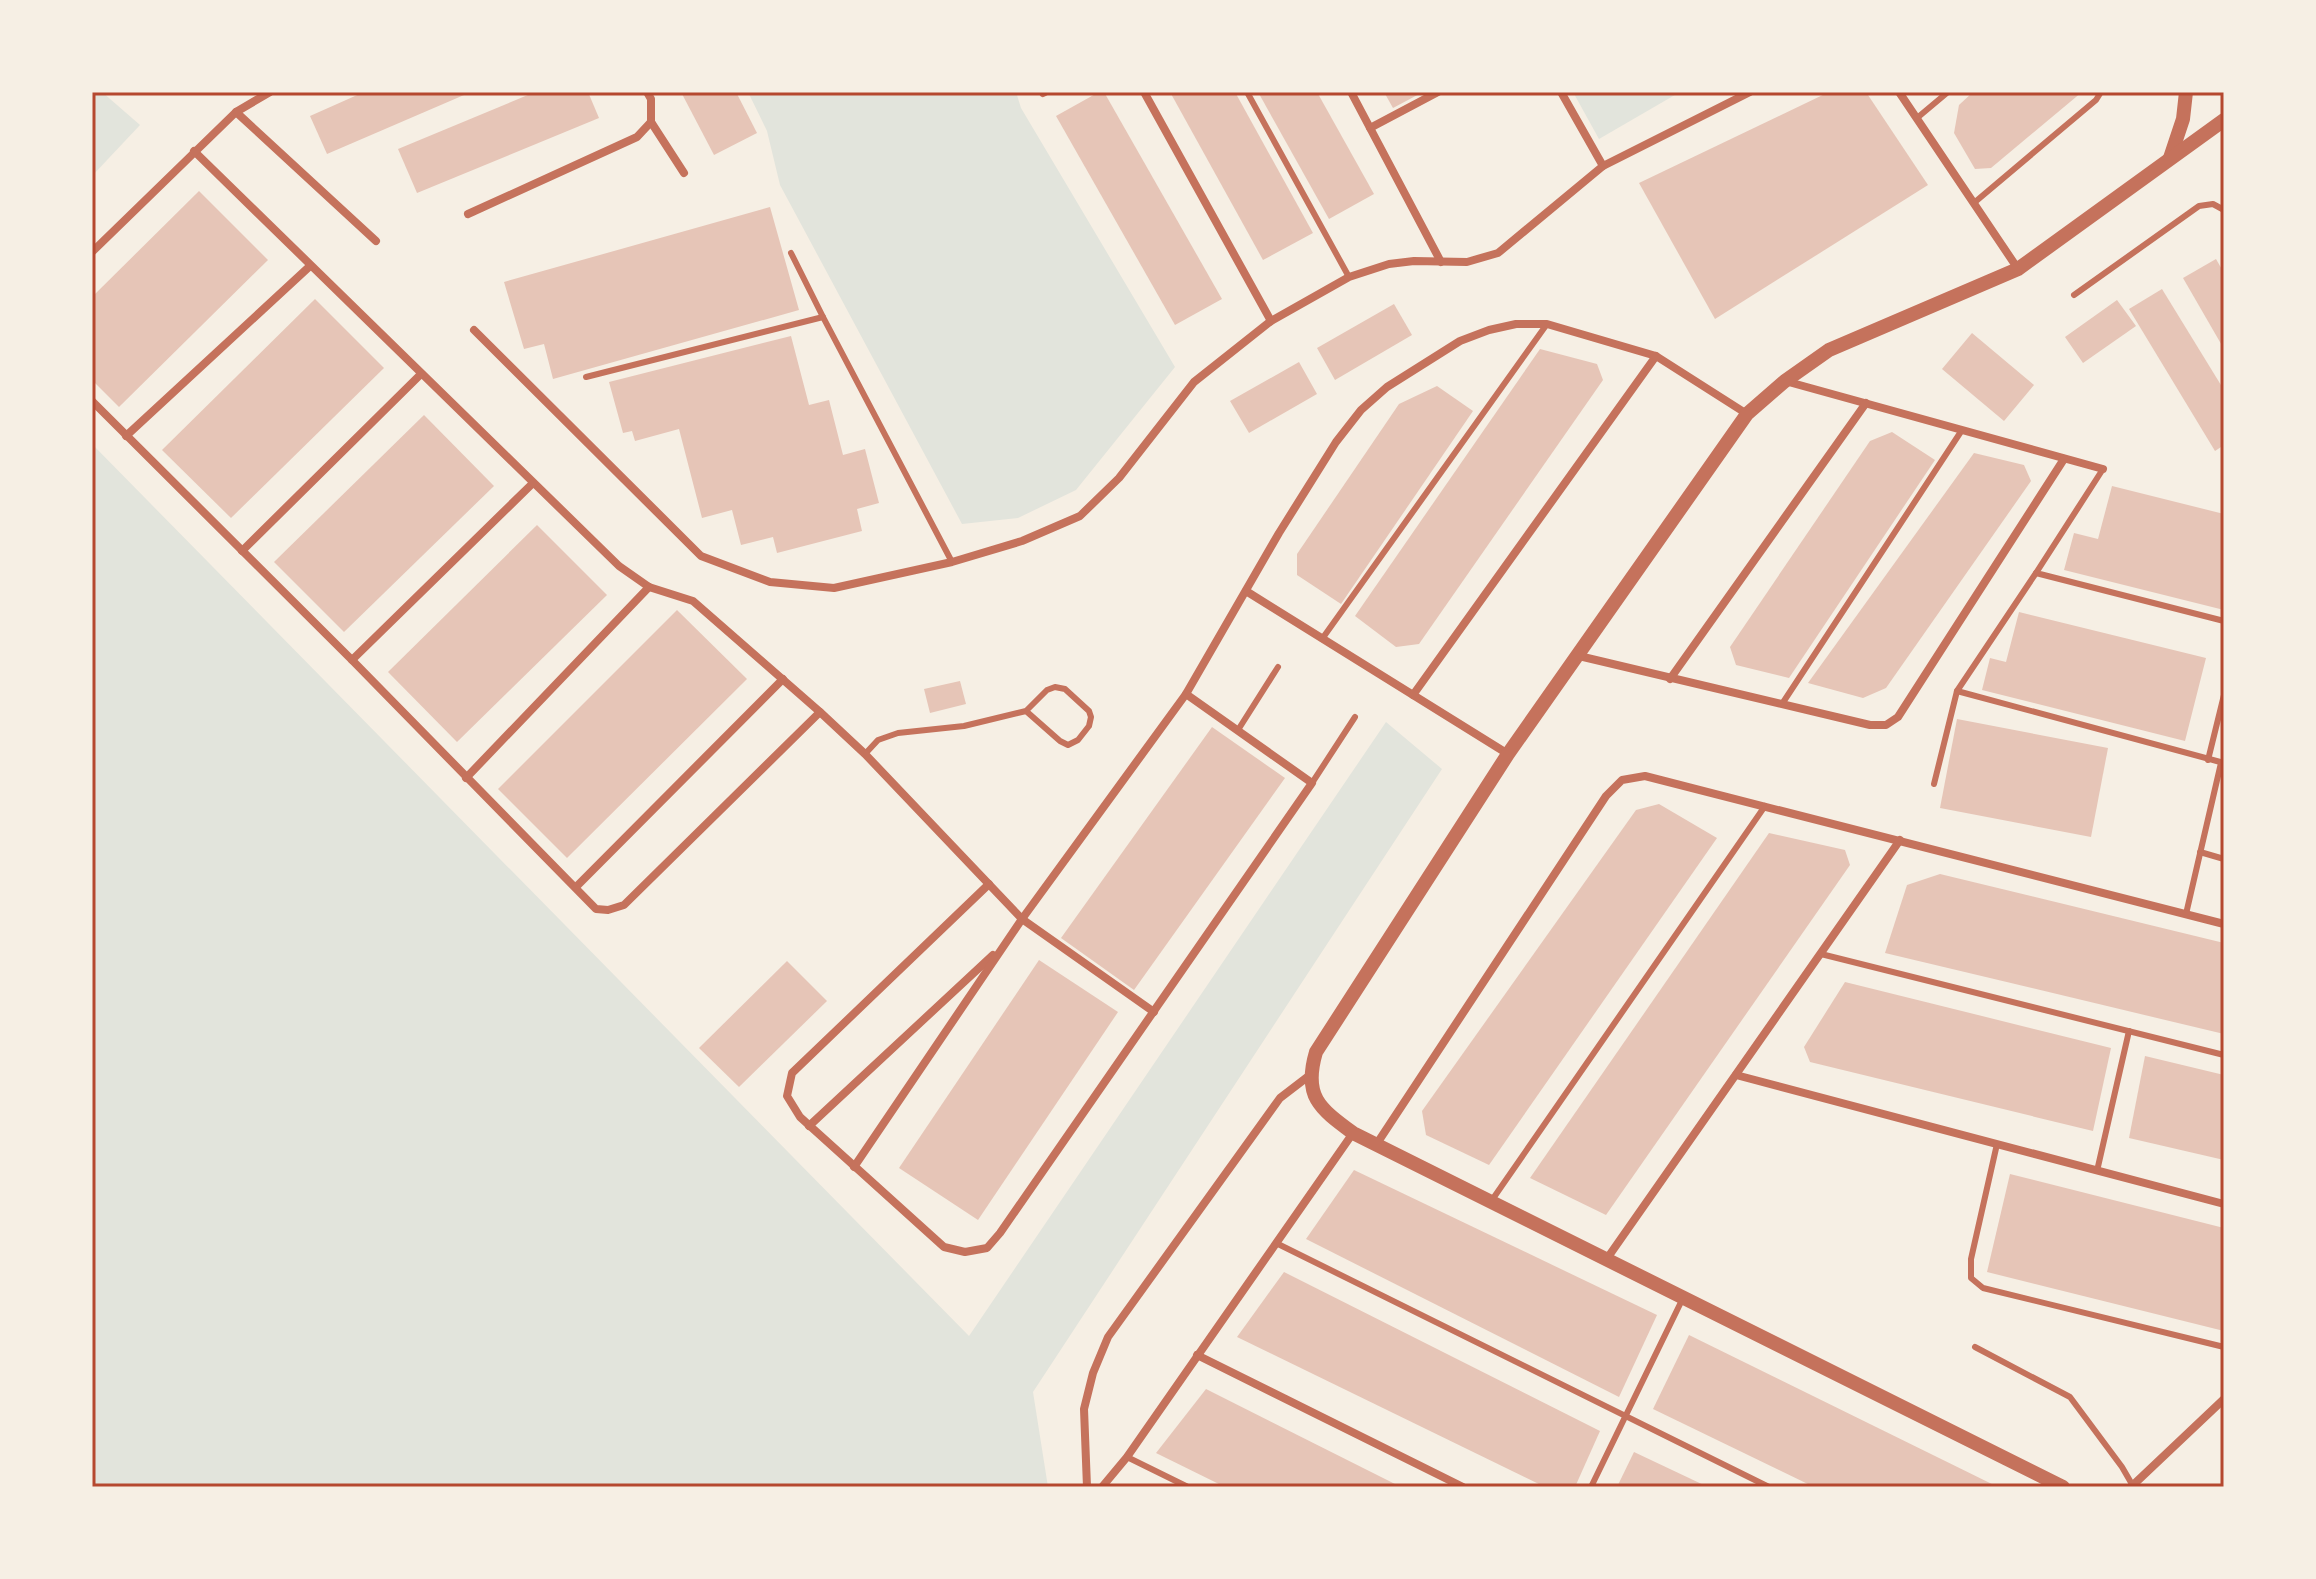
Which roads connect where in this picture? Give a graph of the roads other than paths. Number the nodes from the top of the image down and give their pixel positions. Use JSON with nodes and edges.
{"nodes":[{"id":1,"x":270,"y":92,"type":"edge"},
{"id":2,"x":647,"y":92,"type":"edge"},
{"id":3,"x":1144,"y":92,"type":"edge"},
{"id":4,"x":1247,"y":92,"type":"edge"},
{"id":5,"x":1351,"y":92,"type":"edge"},
{"id":6,"x":1438,"y":92,"type":"edge"},
{"id":7,"x":1561,"y":92,"type":"edge"},
{"id":8,"x":1750,"y":92,"type":"edge"},
{"id":9,"x":1899,"y":92,"type":"edge"},
{"id":10,"x":1948,"y":92,"type":"edge"},
{"id":11,"x":2101,"y":92,"type":"edge"},
{"id":12,"x":2186,"y":92,"type":"edge"},
{"id":13,"x":236,"y":112,"type":"junction"},
{"id":14,"x":1917,"y":118,"type":"junction"},
{"id":15,"x":2224,"y":120,"type":"edge"},
{"id":16,"x":651,"y":122,"type":"junction"},
{"id":17,"x":1370,"y":128,"type":"junction"},
{"id":18,"x":194,"y":151,"type":"junction"},
{"id":19,"x":2170,"y":159,"type":"junction"},
{"id":20,"x":1603,"y":166,"type":"junction"},
{"id":21,"x":684,"y":173,"type":"dead end"},
{"id":22,"x":1975,"y":202,"type":"junction"},
{"id":23,"x":2224,"y":210,"type":"edge"},
{"id":24,"x":468,"y":214,"type":"dead end"},
{"id":25,"x":376,"y":241,"type":"dead end"},
{"id":26,"x":92,"y":252,"type":"edge"},
{"id":27,"x":791,"y":253,"type":"dead end"},
{"id":28,"x":1441,"y":262,"type":"junction"},
{"id":29,"x":310,"y":266,"type":"junction"},
{"id":30,"x":2018,"y":269,"type":"junction"},
{"id":31,"x":1349,"y":277,"type":"junction"},
{"id":32,"x":2074,"y":295,"type":"dead end"},
{"id":33,"x":823,"y":317,"type":"junction"},
{"id":34,"x":1271,"y":321,"type":"junction"},
{"id":35,"x":1547,"y":324,"type":"junction"},
{"id":36,"x":474,"y":330,"type":"dead end"},
{"id":37,"x":1656,"y":356,"type":"junction"},
{"id":38,"x":421,"y":374,"type":"junction"},
{"id":39,"x":586,"y":377,"type":"dead end"},
{"id":40,"x":1785,"y":381,"type":"junction"},
{"id":41,"x":92,"y":401,"type":"edge"},
{"id":42,"x":1866,"y":403,"type":"junction"},
{"id":43,"x":1747,"y":414,"type":"junction"},
{"id":44,"x":1962,"y":430,"type":"junction"},
{"id":45,"x":126,"y":436,"type":"junction"},
{"id":46,"x":2064,"y":459,"type":"junction"},
{"id":47,"x":2103,"y":469,"type":"joint"},
{"id":48,"x":532,"y":484,"type":"junction"},
{"id":49,"x":242,"y":551,"type":"junction"},
{"id":50,"x":952,"y":562,"type":"junction"},
{"id":51,"x":2036,"y":573,"type":"junction"},
{"id":52,"x":649,"y":587,"type":"junction"},
{"id":53,"x":1246,"y":591,"type":"junction"},
{"id":54,"x":2224,"y":621,"type":"edge"},
{"id":55,"x":1322,"y":639,"type":"junction"},
{"id":56,"x":1579,"y":656,"type":"junction"},
{"id":57,"x":352,"y":660,"type":"junction"},
{"id":58,"x":1278,"y":667,"type":"dead end"},
{"id":59,"x":783,"y":679,"type":"junction"},
{"id":60,"x":1670,"y":679,"type":"junction"},
{"id":61,"x":1957,"y":691,"type":"junction"},
{"id":62,"x":1186,"y":694,"type":"junction"},
{"id":63,"x":1413,"y":695,"type":"junction"},
{"id":64,"x":2224,"y":695,"type":"edge"},
{"id":65,"x":1782,"y":704,"type":"junction"},
{"id":66,"x":1026,"y":711,"type":"junction"},
{"id":67,"x":820,"y":712,"type":"junction"},
{"id":68,"x":1355,"y":717,"type":"dead end"},
{"id":69,"x":1238,"y":730,"type":"junction"},
{"id":70,"x":865,"y":754,"type":"junction"},
{"id":71,"x":1508,"y":754,"type":"junction"},
{"id":72,"x":2208,"y":760,"type":"junction"},
{"id":73,"x":2223,"y":763,"type":"edge"},
{"id":74,"x":466,"y":778,"type":"junction"},
{"id":75,"x":1312,"y":783,"type":"junction"},
{"id":76,"x":1934,"y":784,"type":"dead end"},
{"id":77,"x":1765,"y":806,"type":"junction"},
{"id":78,"x":1900,"y":840,"type":"junction"},
{"id":79,"x":2200,"y":852,"type":"junction"},
{"id":80,"x":2224,"y":859,"type":"edge"},
{"id":81,"x":989,"y":884,"type":"junction"},
{"id":82,"x":576,"y":887,"type":"junction"},
{"id":83,"x":2186,"y":914,"type":"junction"},
{"id":84,"x":1022,"y":919,"type":"junction"},
{"id":85,"x":2224,"y":924,"type":"edge"},
{"id":86,"x":1006,"y":944,"type":"junction"},
{"id":87,"x":1821,"y":954,"type":"junction"},
{"id":88,"x":1154,"y":1012,"type":"junction"},
{"id":89,"x":2129,"y":1031,"type":"junction"},
{"id":90,"x":2224,"y":1055,"type":"edge"},
{"id":91,"x":1310,"y":1075,"type":"junction"},
{"id":92,"x":1736,"y":1075,"type":"junction"},
{"id":93,"x":809,"y":1126,"type":"junction"},
{"id":94,"x":1353,"y":1133,"type":"junction"},
{"id":95,"x":1997,"y":1144,"type":"junction"},
{"id":96,"x":1376,"y":1145,"type":"junction"},
{"id":97,"x":854,"y":1167,"type":"junction"},
{"id":98,"x":2097,"y":1171,"type":"junction"},
{"id":99,"x":1490,"y":1203,"type":"junction"},
{"id":100,"x":2224,"y":1204,"type":"edge"},
{"id":101,"x":1276,"y":1243,"type":"junction"},
{"id":102,"x":1606,"y":1260,"type":"junction"},
{"id":103,"x":1683,"y":1298,"type":"junction"},
{"id":104,"x":1975,"y":1347,"type":"dead end"},
{"id":105,"x":2224,"y":1347,"type":"edge"},
{"id":106,"x":1197,"y":1355,"type":"junction"},
{"id":107,"x":2224,"y":1399,"type":"edge"},
{"id":108,"x":1626,"y":1416,"type":"junction"},
{"id":109,"x":1127,"y":1457,"type":"junction"},
{"id":110,"x":2132,"y":1486,"type":"edge"},
{"id":111,"x":1087,"y":1487,"type":"edge"},
{"id":112,"x":1102,"y":1487,"type":"edge"},
{"id":113,"x":1188,"y":1487,"type":"edge"},
{"id":114,"x":1463,"y":1487,"type":"edge"},
{"id":115,"x":1591,"y":1487,"type":"edge"},
{"id":116,"x":1769,"y":1487,"type":"edge"},
{"id":117,"x":2063,"y":1487,"type":"edge"}],
"edges":[{"from":1,"to":13,"type":"street"},
{"from":2,"to":16,"type":"street"},
{"from":3,"to":34,"type":"street"},
{"from":4,"to":31,"type":"lane"},
{"from":5,"to":17,"type":"street"},
{"from":6,"to":17,"type":"street"},
{"from":7,"to":20,"type":"street"},
{"from":8,"to":20,"type":"street"},
{"from":9,"to":14,"type":"street"},
{"from":10,"to":14,"type":"lane"},
{"from":11,"to":22,"type":"lane"},
{"from":12,"to":19,"type":"street"},
{"from":13,"to":18,"type":"street"},
{"from":13,"to":25,"type":"street"},
{"from":14,"to":22,"type":"street"},
{"from":15,"to":19,"type":"street"},
{"from":16,"to":21,"type":"street"},
{"from":16,"to":24,"type":"street"},
{"from":17,"to":28,"type":"street"},
{"from":18,"to":26,"type":"street"},
{"from":18,"to":29,"type":"street"},
{"from":19,"to":30,"type":"street"},
{"from":20,"to":28,"type":"street"},
{"from":22,"to":30,"type":"street"},
{"from":23,"to":32,"type":"lane"},
{"from":27,"to":33,"type":"lane"},
{"from":28,"to":31,"type":"street"},
{"from":29,"to":38,"type":"street"},
{"from":29,"to":45,"type":"street"},
{"from":30,"to":40,"type":"street"},
{"from":31,"to":34,"type":"street"},
{"from":33,"to":39,"type":"lane"},
{"from":33,"to":50,"type":"lane"},
{"from":34,"to":50,"type":"street"},
{"from":35,"to":37,"type":"street"},
{"from":35,"to":53,"type":"street"},
{"from":35,"to":55,"type":"lane"},
{"from":36,"to":50,"type":"street"},
{"from":37,"to":43,"type":"street"},
{"from":37,"to":63,"type":"street"},
{"from":38,"to":48,"type":"street"},
{"from":38,"to":49,"type":"street"},
{"from":40,"to":42,"type":"street"},
{"from":40,"to":43,"type":"street"},
{"from":41,"to":45,"type":"street"},
{"from":42,"to":44,"type":"street"},
{"from":42,"to":60,"type":"street"},
{"from":43,"to":56,"type":"street"},
{"from":44,"to":46,"type":"street"},
{"from":44,"to":65,"type":"lane"},
{"from":45,"to":49,"type":"street"},
{"from":46,"to":47,"type":"street"},
{"from":46,"to":65,"type":"street"},
{"from":47,"to":51,"type":"lane"},
{"from":48,"to":52,"type":"street"},
{"from":48,"to":57,"type":"street"},
{"from":49,"to":57,"type":"street"},
{"from":51,"to":54,"type":"lane"},
{"from":51,"to":61,"type":"lane"},
{"from":52,"to":59,"type":"street"},
{"from":52,"to":74,"type":"street"},
{"from":53,"to":55,"type":"street"},
{"from":53,"to":62,"type":"street"},
{"from":55,"to":63,"type":"street"},
{"from":56,"to":60,"type":"street"},
{"from":56,"to":71,"type":"street"},
{"from":57,"to":74,"type":"street"},
{"from":58,"to":69,"type":"lane"},
{"from":59,"to":67,"type":"street"},
{"from":59,"to":82,"type":"street"},
{"from":60,"to":65,"type":"street"},
{"from":61,"to":72,"type":"lane"},
{"from":61,"to":76,"type":"lane"},
{"from":62,"to":69,"type":"street"},
{"from":62,"to":84,"type":"street"},
{"from":63,"to":71,"type":"street"},
{"from":64,"to":72,"type":"lane"},
{"from":66,"to":66,"type":"lane"},
{"from":66,"to":70,"type":"lane"},
{"from":67,"to":70,"type":"street"},
{"from":67,"to":82,"type":"street"},
{"from":68,"to":75,"type":"lane"},
{"from":69,"to":75,"type":"street"},
{"from":70,"to":81,"type":"street"},
{"from":71,"to":91,"type":"street"},
{"from":72,"to":73,"type":"lane"},
{"from":73,"to":79,"type":"lane"},
{"from":74,"to":82,"type":"street"},
{"from":75,"to":88,"type":"street"},
{"from":77,"to":78,"type":"street"},
{"from":77,"to":96,"type":"street"},
{"from":77,"to":99,"type":"lane"},
{"from":78,"to":83,"type":"street"},
{"from":78,"to":87,"type":"street"},
{"from":79,"to":80,"type":"lane"},
{"from":79,"to":83,"type":"lane"},
{"from":81,"to":84,"type":"street"},
{"from":81,"to":93,"type":"street"},
{"from":83,"to":85,"type":"street"},
{"from":84,"to":86,"type":"street"},
{"from":84,"to":88,"type":"street"},
{"from":86,"to":93,"type":"street"},
{"from":86,"to":97,"type":"street"},
{"from":87,"to":89,"type":"lane"},
{"from":87,"to":92,"type":"street"},
{"from":88,"to":97,"type":"street"},
{"from":89,"to":90,"type":"lane"},
{"from":89,"to":98,"type":"lane"},
{"from":91,"to":94,"type":"street"},
{"from":91,"to":111,"type":"street"},
{"from":92,"to":95,"type":"street"},
{"from":92,"to":102,"type":"street"},
{"from":93,"to":97,"type":"street"},
{"from":94,"to":96,"type":"street"},
{"from":94,"to":101,"type":"street"},
{"from":95,"to":98,"type":"street"},
{"from":95,"to":105,"type":"lane"},
{"from":96,"to":99,"type":"street"},
{"from":98,"to":100,"type":"street"},
{"from":99,"to":102,"type":"street"},
{"from":101,"to":106,"type":"street"},
{"from":101,"to":108,"type":"lane"},
{"from":102,"to":103,"type":"street"},
{"from":103,"to":108,"type":"lane"},
{"from":103,"to":117,"type":"street"},
{"from":104,"to":110,"type":"lane"},
{"from":106,"to":109,"type":"street"},
{"from":106,"to":114,"type":"street"},
{"from":107,"to":110,"type":"street"},
{"from":108,"to":115,"type":"lane"},
{"from":108,"to":116,"type":"lane"},
{"from":109,"to":112,"type":"street"},
{"from":109,"to":113,"type":"lane"}]}
